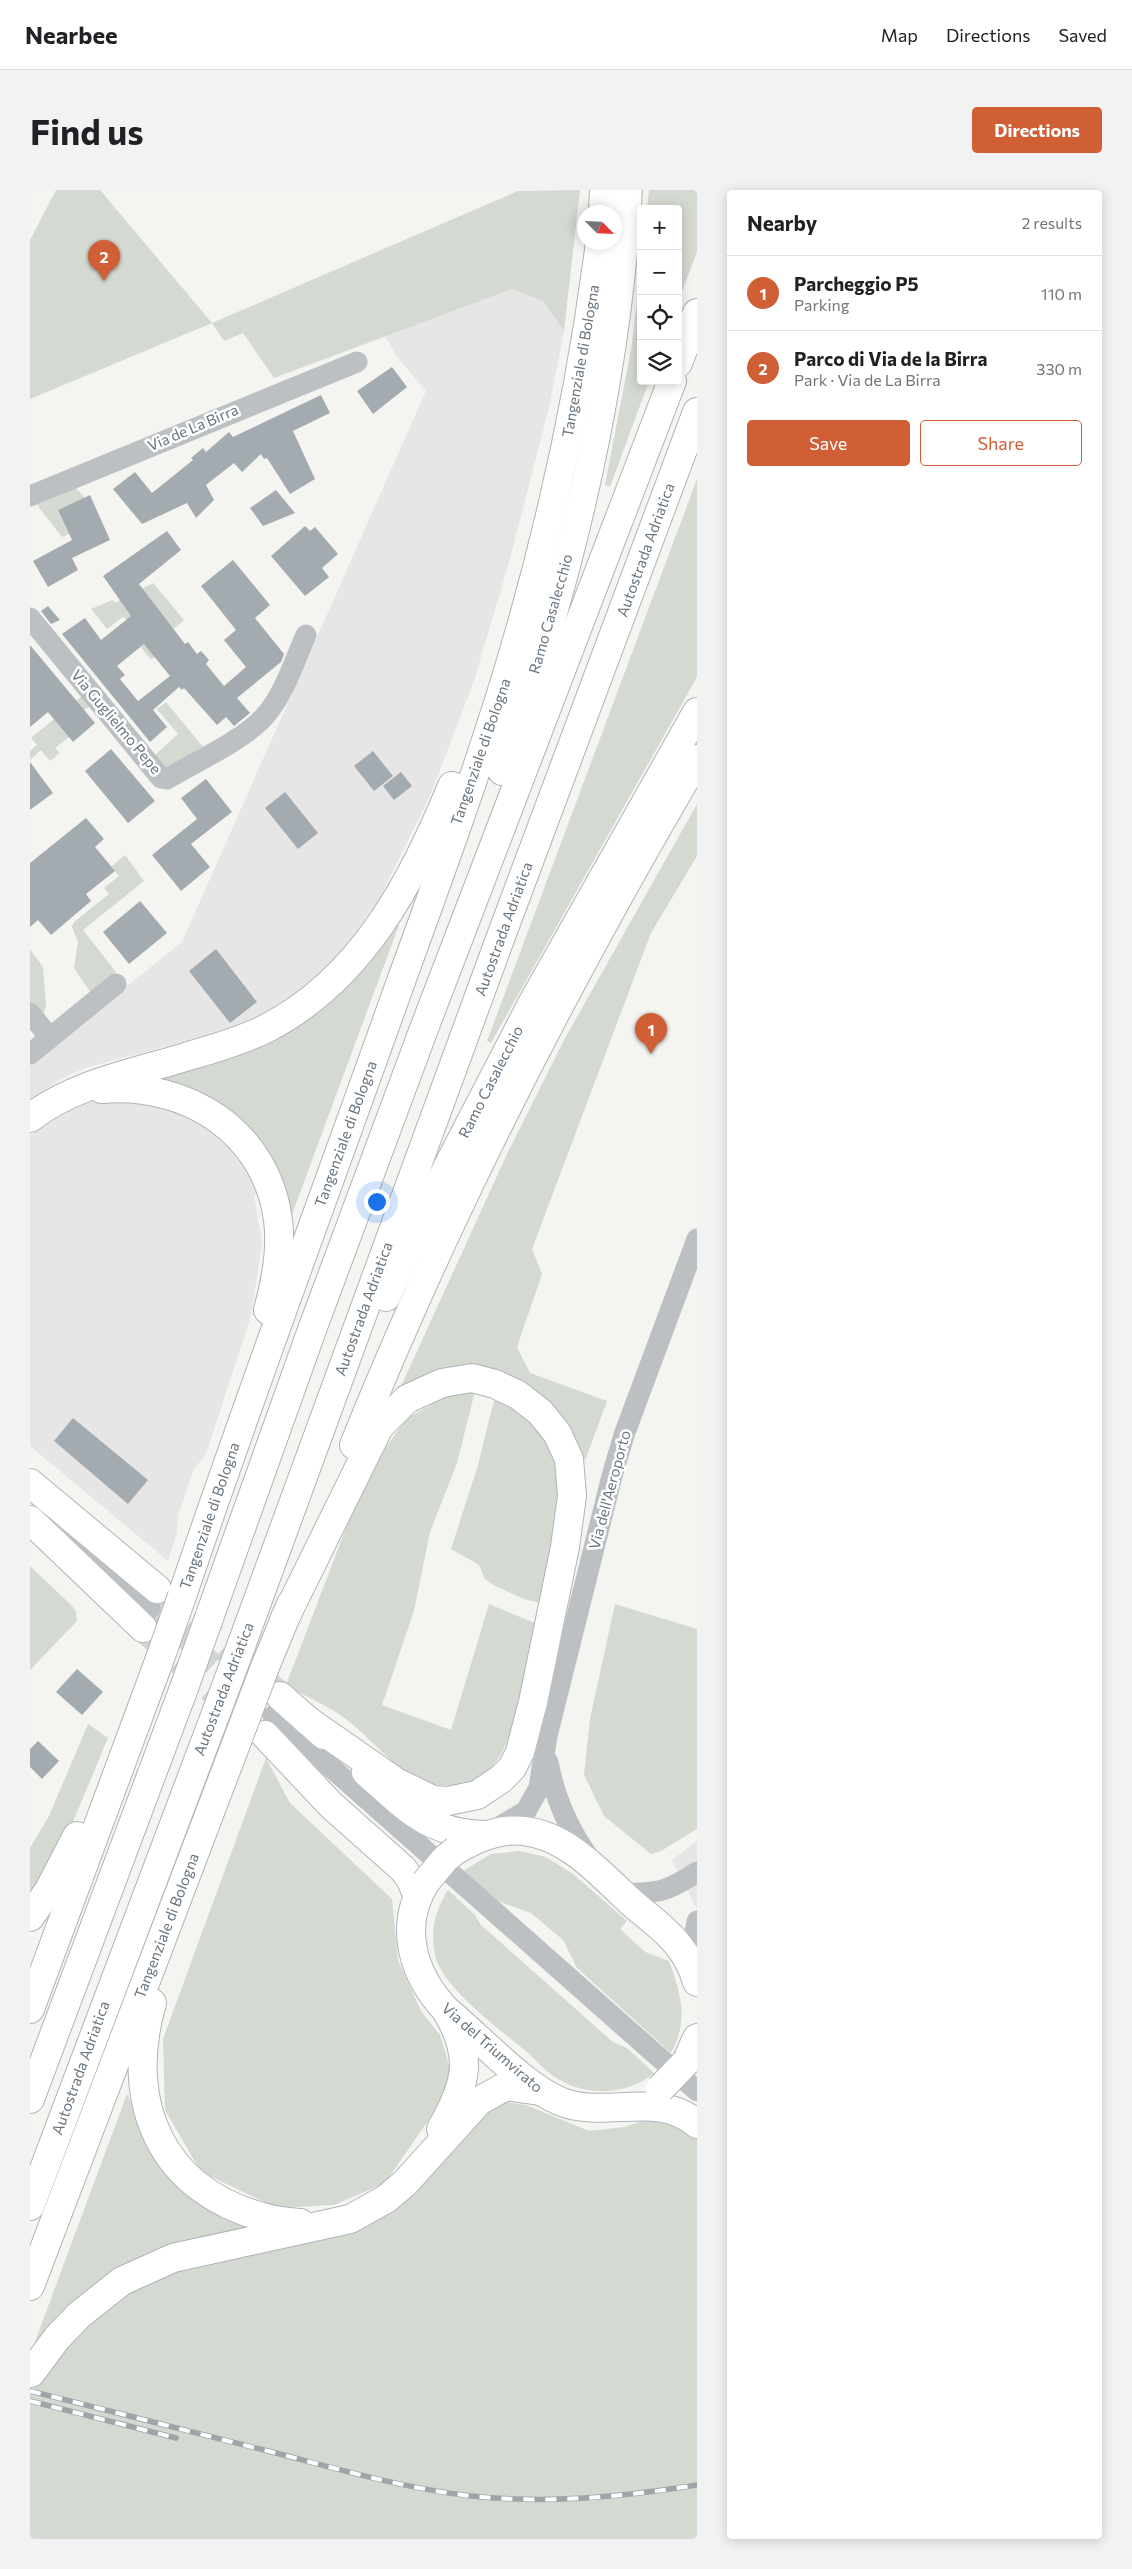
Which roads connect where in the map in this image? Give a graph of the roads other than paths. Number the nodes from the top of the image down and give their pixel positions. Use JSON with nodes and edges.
{"nodes":[{"id":1,"x":604,"y":190,"type":"edge"},
{"id":2,"x":628,"y":190,"type":"edge"},
{"id":3,"x":603,"y":205,"type":"edge"},
{"id":4,"x":599,"y":250,"type":"edge"},
{"id":5,"x":697,"y":312,"type":"edge"},
{"id":6,"x":682,"y":352,"type":"edge"},
{"id":7,"x":357,"y":362,"type":"dead end"},
{"id":8,"x":670,"y":385,"type":"edge"},
{"id":9,"x":697,"y":412,"type":"edge"},
{"id":10,"x":30,"y":496,"type":"edge"},
{"id":11,"x":546,"y":535,"type":"junction"},
{"id":12,"x":30,"y":618,"type":"edge"},
{"id":13,"x":306,"y":635,"type":"dead end"},
{"id":14,"x":697,"y":712,"type":"edge"},
{"id":15,"x":697,"y":759,"type":"edge"},
{"id":16,"x":116,"y":984,"type":"dead end"},
{"id":17,"x":30,"y":1014,"type":"edge"},
{"id":18,"x":425,"y":1026,"type":"junction"},
{"id":19,"x":50,"y":1038,"type":"junction"},
{"id":20,"x":30,"y":1054,"type":"edge"},
{"id":21,"x":71,"y":1094,"type":"junction"},
{"id":22,"x":30,"y":1118,"type":"edge"},
{"id":23,"x":697,"y":1239,"type":"edge"},
{"id":24,"x":308,"y":1464,"type":"junction"},
{"id":25,"x":30,"y":1483,"type":"edge"},
{"id":26,"x":30,"y":1490,"type":"edge"},
{"id":27,"x":212,"y":1508,"type":"junction"},
{"id":28,"x":30,"y":1511,"type":"edge"},
{"id":29,"x":30,"y":1520,"type":"edge"},
{"id":30,"x":125,"y":1586,"type":"junction"},
{"id":31,"x":158,"y":1605,"type":"junction"},
{"id":32,"x":284,"y":1620,"type":"junction"},
{"id":33,"x":154,"y":1674,"type":"junction"},
{"id":34,"x":307,"y":1720,"type":"junction"},
{"id":35,"x":264,"y":1721,"type":"junction"},
{"id":36,"x":545,"y":1747,"type":"junction"},
{"id":37,"x":218,"y":1793,"type":"junction"},
{"id":38,"x":487,"y":1835,"type":"junction"},
{"id":39,"x":697,"y":1872,"type":"edge"},
{"id":40,"x":611,"y":1884,"type":"junction"},
{"id":41,"x":421,"y":1890,"type":"junction"},
{"id":42,"x":30,"y":1917,"type":"edge"},
{"id":43,"x":697,"y":1921,"type":"edge"},
{"id":44,"x":693,"y":1972,"type":"edge"},
{"id":45,"x":30,"y":2009,"type":"edge"},
{"id":46,"x":446,"y":2010,"type":"junction"},
{"id":47,"x":692,"y":2050,"type":"edge"},
{"id":48,"x":540,"y":2091,"type":"junction"},
{"id":49,"x":697,"y":2091,"type":"edge"},
{"id":50,"x":30,"y":2099,"type":"edge"},
{"id":51,"x":625,"y":2106,"type":"junction"},
{"id":52,"x":697,"y":2124,"type":"edge"},
{"id":53,"x":415,"y":2171,"type":"junction"},
{"id":54,"x":30,"y":2206,"type":"edge"},
{"id":55,"x":319,"y":2226,"type":"junction"},
{"id":56,"x":30,"y":2286,"type":"edge"},
{"id":57,"x":31,"y":2373,"type":"edge"}],
"edges":[{"from":1,"to":3,"type":"main road"},
{"from":2,"to":18,"type":"main road","name":"Ramo Casalecchio"},
{"from":4,"to":11,"type":"main road","name":"Tangenziale di Bologna"},
{"from":5,"to":6,"type":"main road"},
{"from":7,"to":10,"type":"street","name":"Via de La Birra"},
{"from":8,"to":18,"type":"main road"},
{"from":9,"to":24,"type":"main road","name":"Autostrada Adriatica"},
{"from":11,"to":21,"type":"main road"},
{"from":11,"to":27,"type":"main road","name":"Tangenziale di Bologna"},
{"from":12,"to":13,"type":"street","name":"Via Guglielmo Pepe"},
{"from":14,"to":24,"type":"main road","name":"Ramo Casalecchio"},
{"from":15,"to":32,"type":"main road","name":"Tangenziale di Bologna"},
{"from":16,"to":19,"type":"street"},
{"from":17,"to":19,"type":"street"},
{"from":18,"to":50,"type":"main road","bridge":true},
{"from":19,"to":20,"type":"street"},
{"from":21,"to":22,"type":"main road"},
{"from":21,"to":27,"type":"main road"},
{"from":23,"to":36,"type":"street","name":"Via dell'Aeroporto"},
{"from":24,"to":54,"type":"main road","name":"Autostrada Adriatica","bridge":true},
{"from":25,"to":31,"type":"main road"},
{"from":26,"to":30,"type":"street"},
{"from":27,"to":31,"type":"main road","name":"Tangenziale di Bologna"},
{"from":28,"to":30,"type":"street"},
{"from":29,"to":31,"type":"main road"},
{"from":30,"to":31,"type":"street"},
{"from":31,"to":33,"type":"main road","name":"Tangenziale di Bologna","bridge":true},
{"from":32,"to":34,"type":"main road"},
{"from":32,"to":35,"type":"main road","name":"Tangenziale di Bologna","bridge":true},
{"from":33,"to":42,"type":"main road"},
{"from":33,"to":45,"type":"main road","name":"Tangenziale di Bologna"},
{"from":34,"to":35,"type":"main road","name":"Via del Triumvirato"},
{"from":34,"to":38,"type":"main road","name":"Via del Triumvirato"},
{"from":35,"to":37,"type":"main road","name":"Tangenziale di Bologna"},
{"from":35,"to":41,"type":"main road"},
{"from":35,"to":49,"type":"street"},
{"from":36,"to":38,"type":"street","name":"Via dell'Aeroporto"},
{"from":36,"to":40,"type":"street","name":"Via dell'Aeroporto"},
{"from":37,"to":55,"type":"main road"},
{"from":37,"to":56,"type":"main road","name":"Tangenziale di Bologna"},
{"from":38,"to":40,"type":"main road","name":"Via del Triumvirato"},
{"from":38,"to":41,"type":"main road","name":"Via del Triumvirato","bridge":true},
{"from":39,"to":40,"type":"street"},
{"from":40,"to":44,"type":"main road","name":"Via del Triumvirato"},
{"from":41,"to":46,"type":"main road","name":"Via del Triumvirato"},
{"from":43,"to":44,"type":"street","name":"Via del Triumvirato"},
{"from":46,"to":48,"type":"main road","name":"Via del Triumvirato"},
{"from":46,"to":53,"type":"main road"},
{"from":47,"to":51,"type":"main road","name":"Via del Triumvirato","bridge":true},
{"from":48,"to":51,"type":"main road","name":"Via del Triumvirato"},
{"from":48,"to":53,"type":"main road"},
{"from":51,"to":52,"type":"main road","name":"Via del Triumvirato"},
{"from":53,"to":55,"type":"main road"},
{"from":55,"to":57,"type":"main road"}]}
